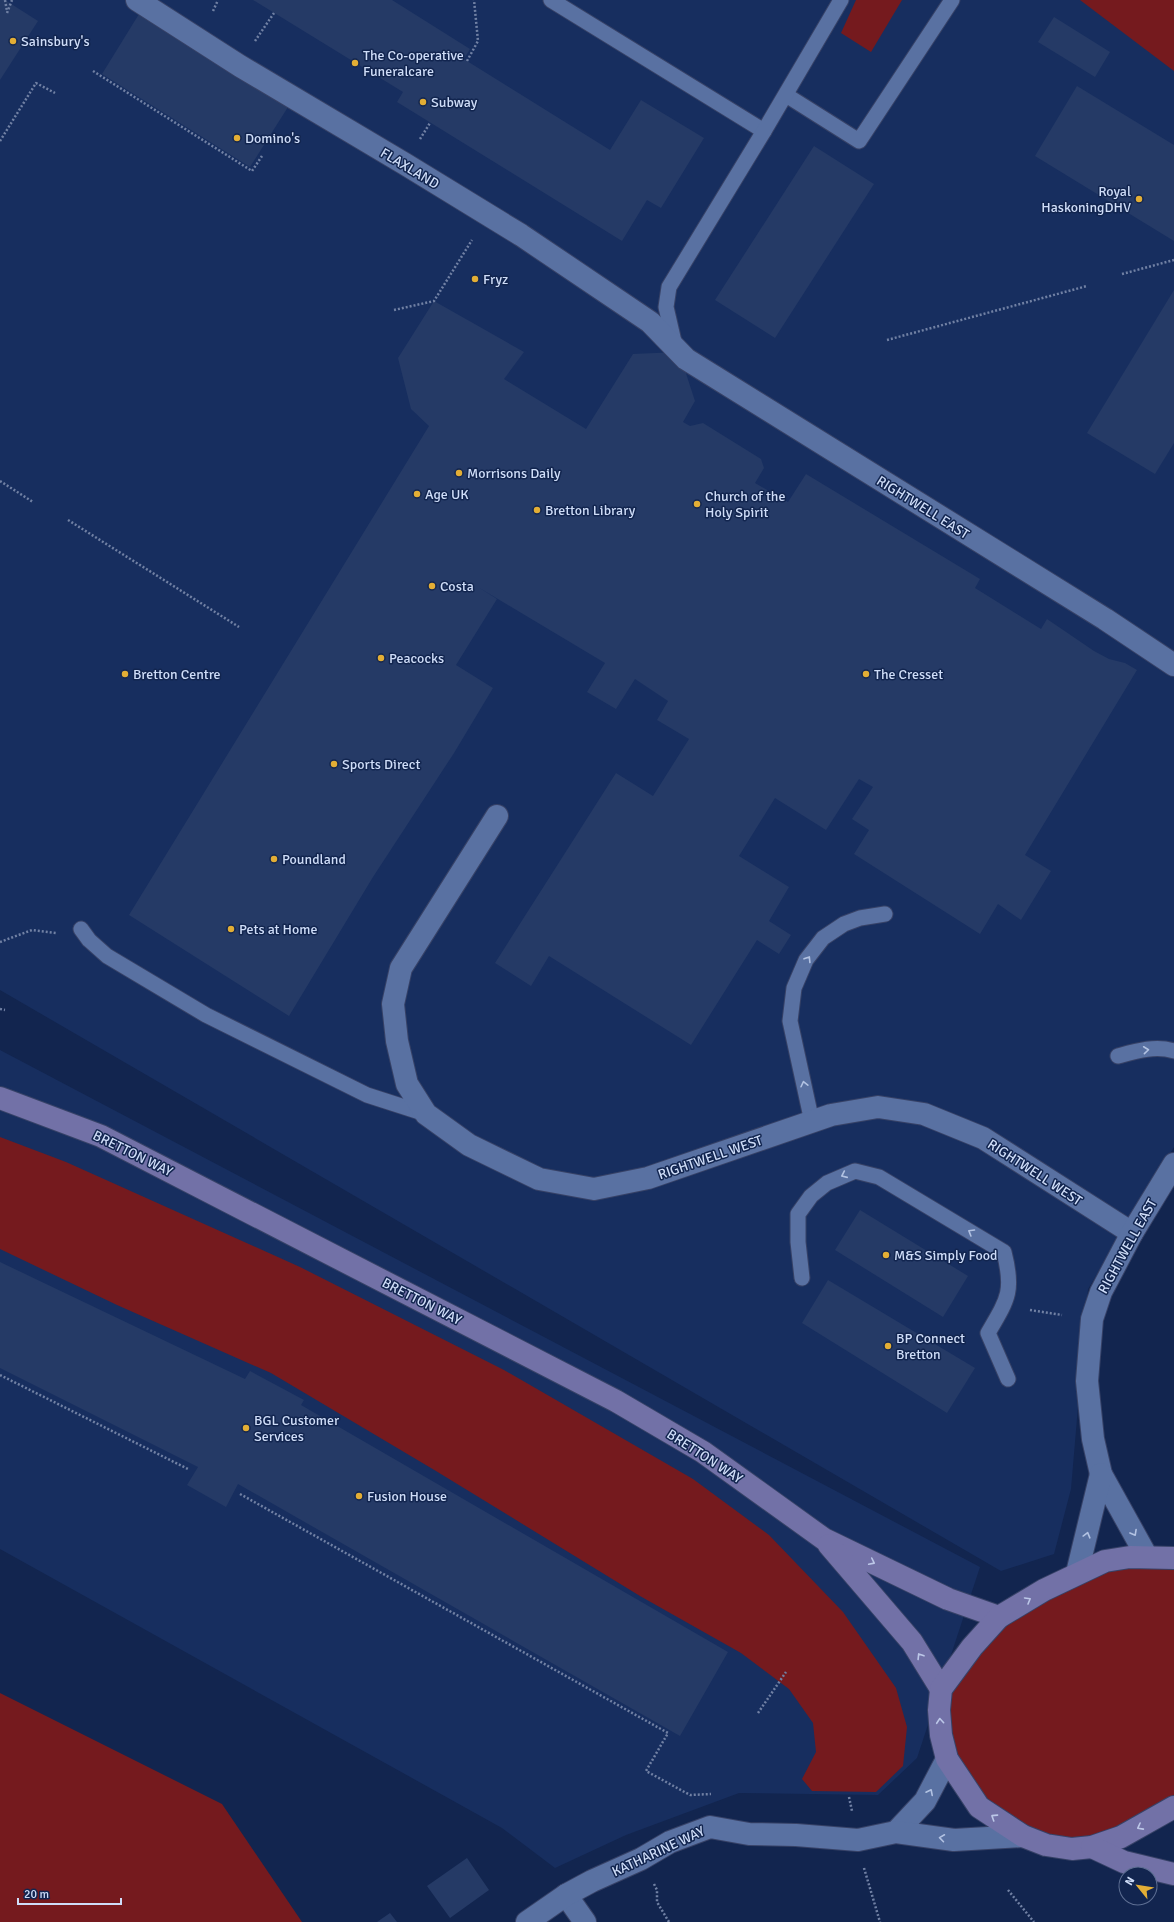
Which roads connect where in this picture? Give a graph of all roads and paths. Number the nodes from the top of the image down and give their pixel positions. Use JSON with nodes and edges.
{"nodes":[{"id":1,"x":5,"y":0,"type":"edge"},
{"id":2,"x":12,"y":0,"type":"edge"},
{"id":3,"x":137,"y":0,"type":"edge"},
{"id":4,"x":218,"y":0,"type":"edge"},
{"id":5,"x":474,"y":0,"type":"edge"},
{"id":6,"x":551,"y":0,"type":"edge"},
{"id":7,"x":841,"y":0,"type":"edge"},
{"id":8,"x":952,"y":0,"type":"edge"},
{"id":9,"x":213,"y":11,"type":"dead end"},
{"id":10,"x":467,"y":61,"type":"dead end"},
{"id":11,"x":93,"y":72,"type":"dead end"},
{"id":12,"x":55,"y":93,"type":"dead end"},
{"id":13,"x":786,"y":95,"type":"junction"},
{"id":14,"x":764,"y":132,"type":"junction"},
{"id":15,"x":0,"y":141,"type":"edge"},
{"id":16,"x":262,"y":156,"type":"dead end"},
{"id":17,"x":488,"y":216,"type":"junction"},
{"id":18,"x":1174,"y":260,"type":"edge"},
{"id":19,"x":1122,"y":274,"type":"dead end"},
{"id":20,"x":1087,"y":286,"type":"dead end"},
{"id":21,"x":394,"y":310,"type":"dead end"},
{"id":22,"x":887,"y":340,"type":"dead end"},
{"id":23,"x":675,"y":347,"type":"junction"},
{"id":24,"x":0,"y":481,"type":"edge"},
{"id":25,"x":33,"y":502,"type":"dead end"},
{"id":26,"x":68,"y":520,"type":"dead end"},
{"id":27,"x":239,"y":627,"type":"dead end"},
{"id":28,"x":1174,"y":665,"type":"edge"},
{"id":29,"x":497,"y":816,"type":"dead end"},
{"id":30,"x":885,"y":914,"type":"dead end"},
{"id":31,"x":81,"y":929,"type":"dead end"},
{"id":32,"x":63,"y":934,"type":"dead end"},
{"id":33,"x":0,"y":942,"type":"edge"},
{"id":34,"x":0,"y":1009,"type":"edge"},
{"id":35,"x":5,"y":1010,"type":"dead end"},
{"id":36,"x":1174,"y":1051,"type":"edge"},
{"id":37,"x":1118,"y":1056,"type":"dead end"},
{"id":38,"x":0,"y":1098,"type":"edge"},
{"id":39,"x":426,"y":1114,"type":"junction"},
{"id":40,"x":812,"y":1122,"type":"junction"},
{"id":41,"x":1174,"y":1164,"type":"edge"},
{"id":42,"x":1132,"y":1233,"type":"junction"},
{"id":43,"x":802,"y":1278,"type":"dead end"},
{"id":44,"x":0,"y":1375,"type":"edge"},
{"id":45,"x":1008,"y":1379,"type":"dead end"},
{"id":46,"x":188,"y":1469,"type":"dead end"},
{"id":47,"x":1101,"y":1474,"type":"junction"},
{"id":48,"x":240,"y":1494,"type":"dead end"},
{"id":49,"x":824,"y":1539,"type":"junction"},
{"id":50,"x":1147,"y":1557,"type":"junction"},
{"id":51,"x":1174,"y":1558,"type":"edge"},
{"id":52,"x":1077,"y":1573,"type":"junction"},
{"id":53,"x":999,"y":1617,"type":"junction"},
{"id":54,"x":786,"y":1672,"type":"dead end"},
{"id":55,"x":941,"y":1689,"type":"junction"},
{"id":56,"x":758,"y":1713,"type":"dead end"},
{"id":57,"x":947,"y":1759,"type":"junction"},
{"id":58,"x":711,"y":1794,"type":"dead end"},
{"id":59,"x":1174,"y":1807,"type":"edge"},
{"id":60,"x":896,"y":1832,"type":"junction"},
{"id":61,"x":1023,"y":1836,"type":"junction"},
{"id":62,"x":1092,"y":1847,"type":"junction"},
{"id":63,"x":862,"y":1862,"type":"dead end"},
{"id":64,"x":1174,"y":1874,"type":"edge"},
{"id":65,"x":657,"y":1890,"type":"dead end"},
{"id":66,"x":1008,"y":1890,"type":"dead end"},
{"id":67,"x":566,"y":1896,"type":"junction"},
{"id":68,"x":527,"y":1922,"type":"edge"},
{"id":69,"x":585,"y":1922,"type":"edge"},
{"id":70,"x":669,"y":1922,"type":"edge"},
{"id":71,"x":880,"y":1922,"type":"edge"},
{"id":72,"x":1034,"y":1922,"type":"edge"}],
"edges":[{"from":1,"to":2,"type":"path"},
{"from":3,"to":17,"type":"street","name":"FLAXLAND"},
{"from":4,"to":9,"type":"path"},
{"from":5,"to":10,"type":"path"},
{"from":6,"to":14,"type":"lane"},
{"from":7,"to":13,"type":"lane"},
{"from":8,"to":13,"type":"lane"},
{"from":11,"to":16,"type":"path"},
{"from":12,"to":15,"type":"path"},
{"from":13,"to":14,"type":"lane"},
{"from":14,"to":23,"type":"lane"},
{"from":17,"to":21,"type":"path"},
{"from":17,"to":23,"type":"street","name":"FLAXLAND"},
{"from":18,"to":19,"type":"path"},
{"from":20,"to":22,"type":"path"},
{"from":23,"to":28,"type":"street","name":"RIGHTWELL EAST"},
{"from":24,"to":25,"type":"path"},
{"from":26,"to":27,"type":"path"},
{"from":29,"to":39,"type":"street","name":"RIGHTWELL WEST"},
{"from":40,"to":30,"type":"lane","one_way":true},
{"from":31,"to":39,"type":"lane"},
{"from":32,"to":33,"type":"path"},
{"from":34,"to":35,"type":"path"},
{"from":37,"to":36,"type":"lane","one_way":true},
{"from":38,"to":49,"type":"street","name":"BRETTON WAY"},
{"from":39,"to":40,"type":"street","name":"RIGHTWELL WEST"},
{"from":40,"to":42,"type":"street","name":"RIGHTWELL WEST"},
{"from":41,"to":42,"type":"street","name":"RIGHTWELL EAST"},
{"from":42,"to":47,"type":"street","name":"RIGHTWELL EAST"},
{"from":45,"to":43,"type":"lane","one_way":true},
{"from":44,"to":46,"type":"path"},
{"from":47,"to":50,"type":"street","name":"RIGHTWELL EAST","one_way":true},
{"from":52,"to":47,"type":"street","name":"RIGHTWELL EAST","one_way":true},
{"from":48,"to":58,"type":"path"},
{"from":49,"to":53,"type":"street","name":"BRETTON WAY","one_way":true},
{"from":55,"to":49,"type":"street","name":"BRETTON WAY","one_way":true},
{"from":50,"to":51,"type":"street"},
{"from":50,"to":52,"type":"street"},
{"from":53,"to":52,"type":"street","one_way":true},
{"from":53,"to":55,"type":"street"},
{"from":54,"to":56,"type":"path"},
{"from":57,"to":55,"type":"street","one_way":true},
{"from":60,"to":57,"type":"street","one_way":true},
{"from":61,"to":57,"type":"street","one_way":true},
{"from":59,"to":62,"type":"street","one_way":true},
{"from":61,"to":60,"type":"street","name":"KATHARINE WAY","one_way":true},
{"from":60,"to":67,"type":"street","name":"KATHARINE WAY"},
{"from":61,"to":62,"type":"street"},
{"from":62,"to":64,"type":"street"},
{"from":63,"to":71,"type":"path"},
{"from":65,"to":70,"type":"path"},
{"from":66,"to":72,"type":"path"},
{"from":67,"to":68,"type":"street","name":"KATHARINE WAY"},
{"from":67,"to":69,"type":"street"}]}
